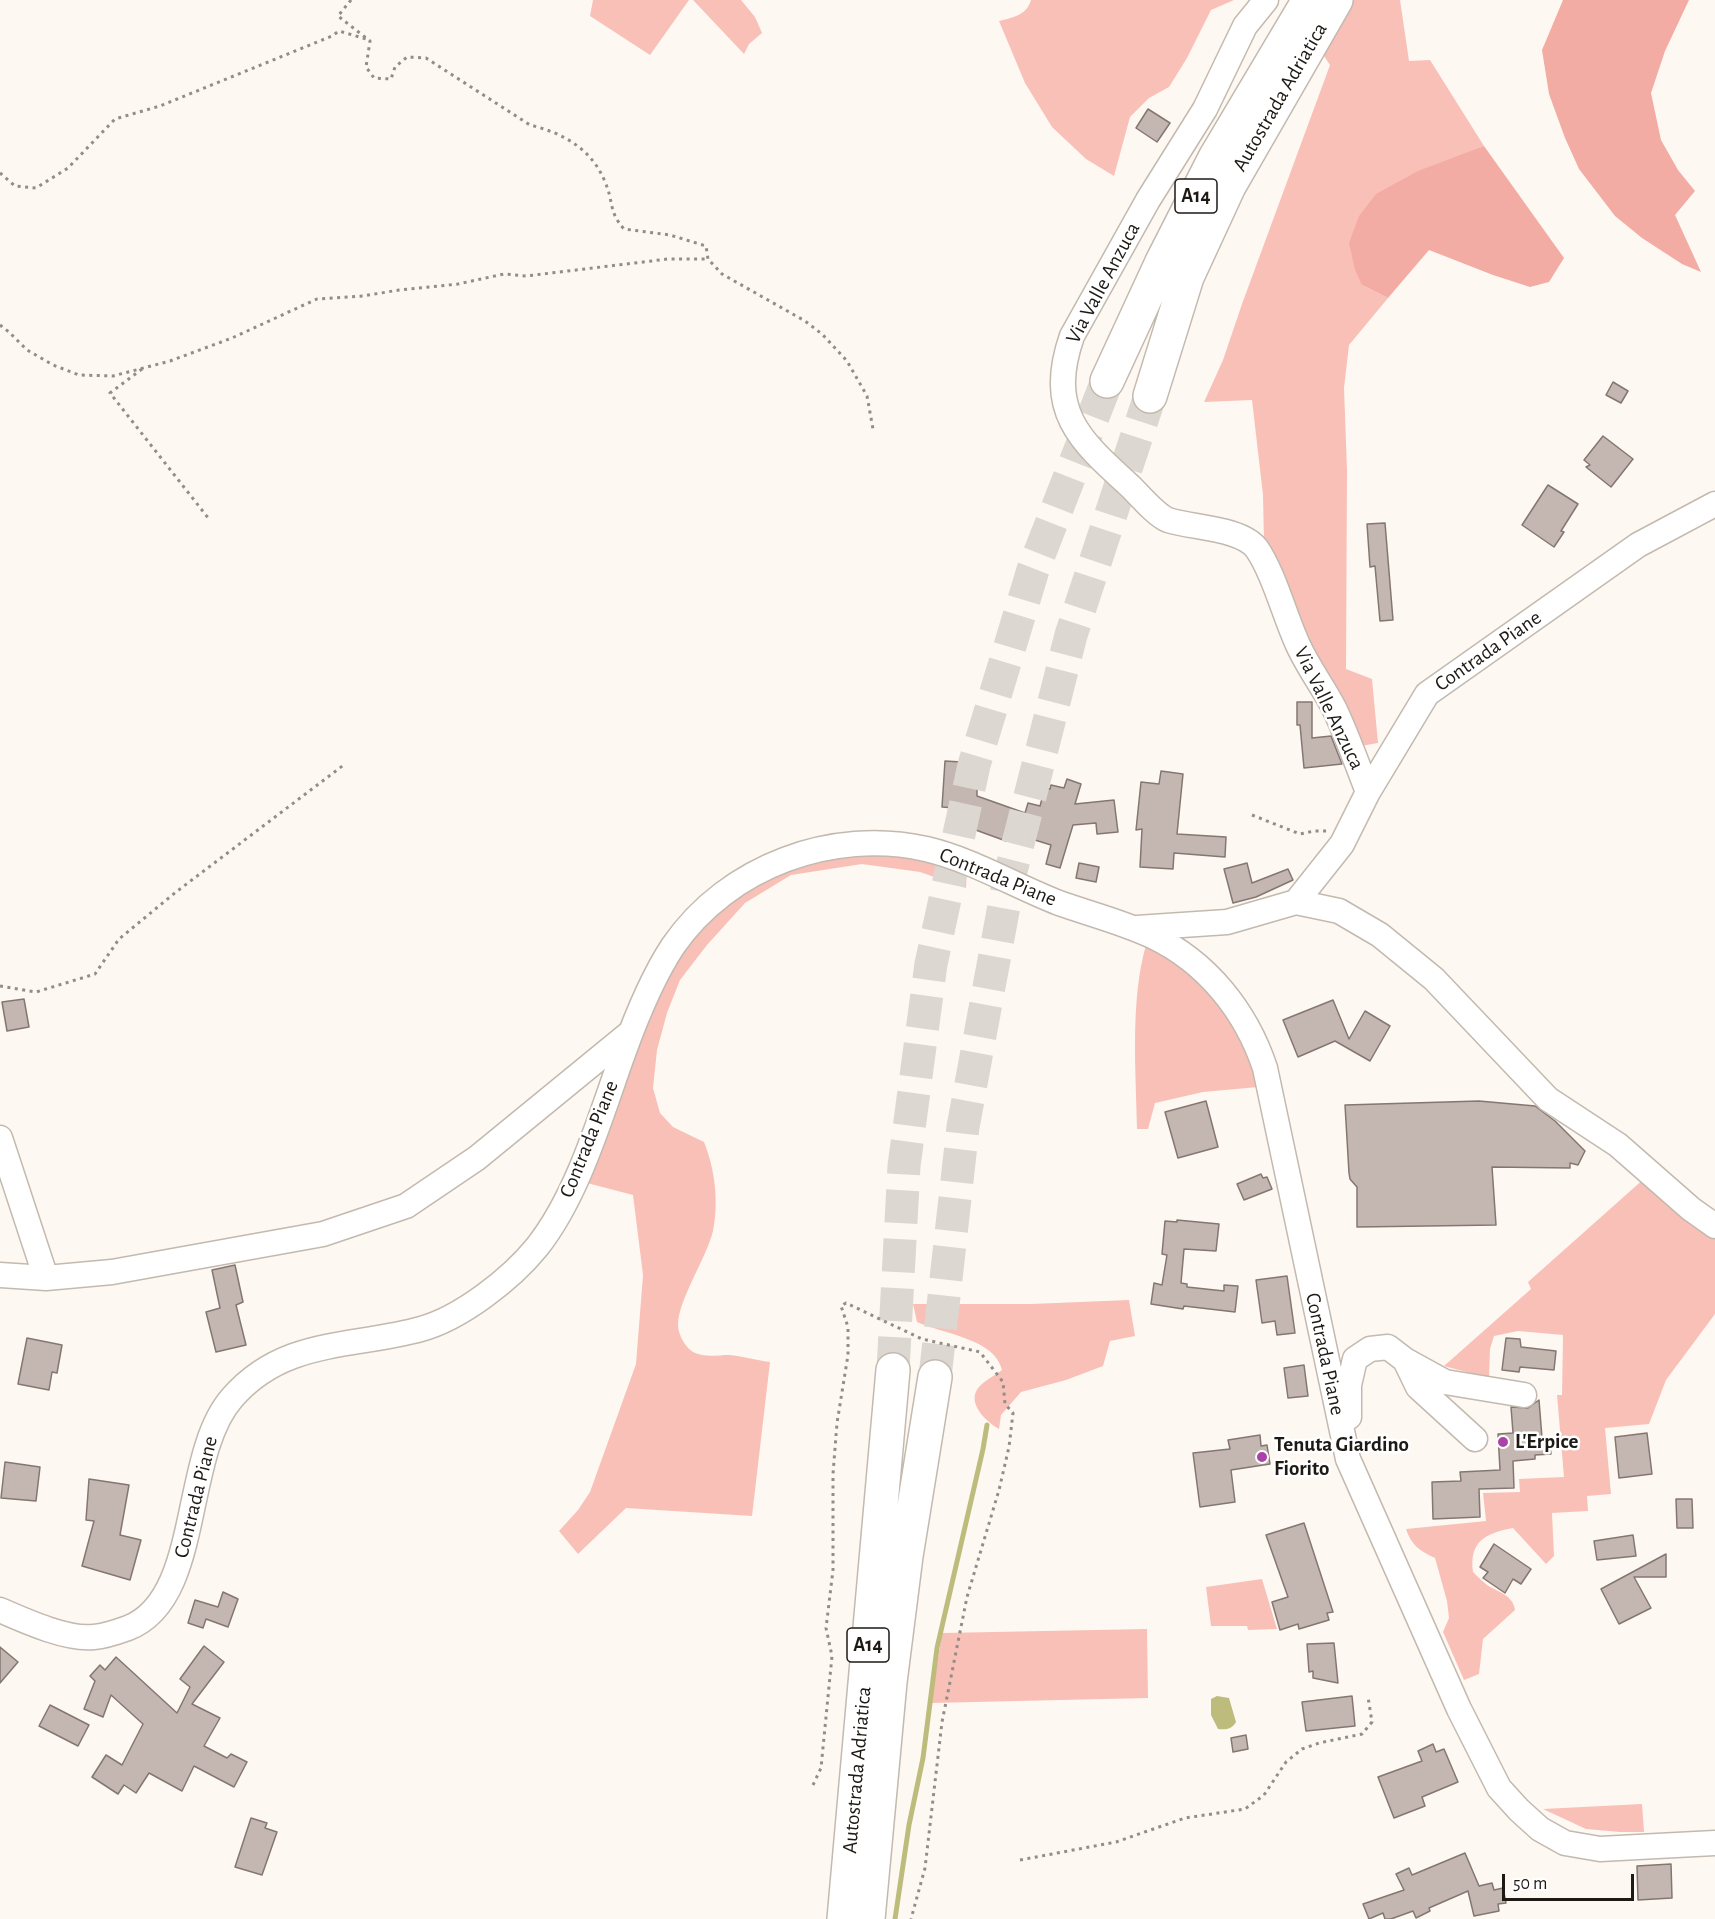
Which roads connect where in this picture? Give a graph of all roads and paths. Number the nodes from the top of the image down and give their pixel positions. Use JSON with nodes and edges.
{"nodes":[{"id":1,"x":351,"y":0,"type":"edge"},
{"id":2,"x":1266,"y":0,"type":"edge"},
{"id":3,"x":1336,"y":0,"type":"edge"},
{"id":4,"x":1308,"y":18,"type":"edge"},
{"id":5,"x":370,"y":41,"type":"junction"},
{"id":6,"x":0,"y":173,"type":"edge"},
{"id":7,"x":708,"y":259,"type":"junction"},
{"id":8,"x":0,"y":325,"type":"edge"},
{"id":9,"x":143,"y":368,"type":"junction"},
{"id":10,"x":1107,"y":381,"type":"tunnel mouth"},
{"id":11,"x":1150,"y":396,"type":"tunnel mouth"},
{"id":12,"x":873,"y":429,"type":"dead end"},
{"id":13,"x":1715,"y":504,"type":"edge"},
{"id":14,"x":209,"y":519,"type":"dead end"},
{"id":15,"x":345,"y":764,"type":"dead end"},
{"id":16,"x":1368,"y":792,"type":"junction"},
{"id":17,"x":1252,"y":815,"type":"dead end"},
{"id":18,"x":1346,"y":836,"type":"junction"},
{"id":19,"x":1296,"y":902,"type":"junction"},
{"id":20,"x":1133,"y":928,"type":"junction"},
{"id":21,"x":0,"y":986,"type":"edge"},
{"id":22,"x":631,"y":1032,"type":"junction"},
{"id":23,"x":0,"y":1138,"type":"edge"},
{"id":24,"x":1715,"y":1226,"type":"edge"},
{"id":25,"x":0,"y":1275,"type":"edge"},
{"id":26,"x":46,"y":1278,"type":"junction"},
{"id":27,"x":1406,"y":1360,"type":"junction"},
{"id":28,"x":893,"y":1370,"type":"tunnel mouth"},
{"id":29,"x":935,"y":1377,"type":"tunnel mouth"},
{"id":30,"x":1524,"y":1395,"type":"dead end"},
{"id":31,"x":1474,"y":1439,"type":"dead end"},
{"id":32,"x":1348,"y":1458,"type":"junction"},
{"id":33,"x":999,"y":1490,"type":"dead end"},
{"id":34,"x":0,"y":1610,"type":"edge"},
{"id":35,"x":1368,"y":1697,"type":"dead end"},
{"id":36,"x":1715,"y":1843,"type":"edge"},
{"id":37,"x":1020,"y":1860,"type":"dead end"},
{"id":38,"x":844,"y":1919,"type":"edge"},
{"id":39,"x":868,"y":1919,"type":"edge"},
{"id":40,"x":911,"y":1919,"type":"edge"}],
"edges":[{"from":1,"to":5,"type":"path"},
{"from":2,"to":16,"type":"street","name":"Via Valle Anzuca"},
{"from":3,"to":4,"type":"highway","name":"Autostrada Adriatica","number":"A14"},
{"from":4,"to":10,"type":"highway","name":"Autostrada Adriatica","number":"A14"},
{"from":4,"to":11,"type":"highway","name":"Autostrada Adriatica","number":"A14"},
{"from":5,"to":6,"type":"path"},
{"from":5,"to":7,"type":"path"},
{"from":7,"to":9,"type":"path"},
{"from":7,"to":12,"type":"path"},
{"from":8,"to":9,"type":"path"},
{"from":9,"to":14,"type":"path"},
{"from":13,"to":16,"type":"street","name":"Contrada Piane"},
{"from":15,"to":21,"type":"path"},
{"from":16,"to":18,"type":"street","name":"Contrada Piane"},
{"from":17,"to":18,"type":"path"},
{"from":18,"to":19,"type":"street","name":"Contrada Piane"},
{"from":19,"to":20,"type":"street","name":"Contrada Piane"},
{"from":19,"to":24,"type":"street"},
{"from":20,"to":22,"type":"street","name":"Contrada Piane"},
{"from":20,"to":32,"type":"street","name":"Contrada Piane"},
{"from":22,"to":26,"type":"street"},
{"from":22,"to":34,"type":"street","name":"Contrada Piane"},
{"from":23,"to":26,"type":"street"},
{"from":25,"to":26,"type":"street"},
{"from":27,"to":30,"type":"street"},
{"from":27,"to":31,"type":"street"},
{"from":27,"to":32,"type":"street"},
{"from":28,"to":38,"type":"highway","name":"Autostrada Adriatica","number":"A14"},
{"from":29,"to":39,"type":"highway","name":"Autostrada Adriatica","number":"A14"},
{"from":32,"to":36,"type":"street","name":"Contrada Piane"},
{"from":33,"to":40,"type":"path"},
{"from":35,"to":37,"type":"path"}]}
